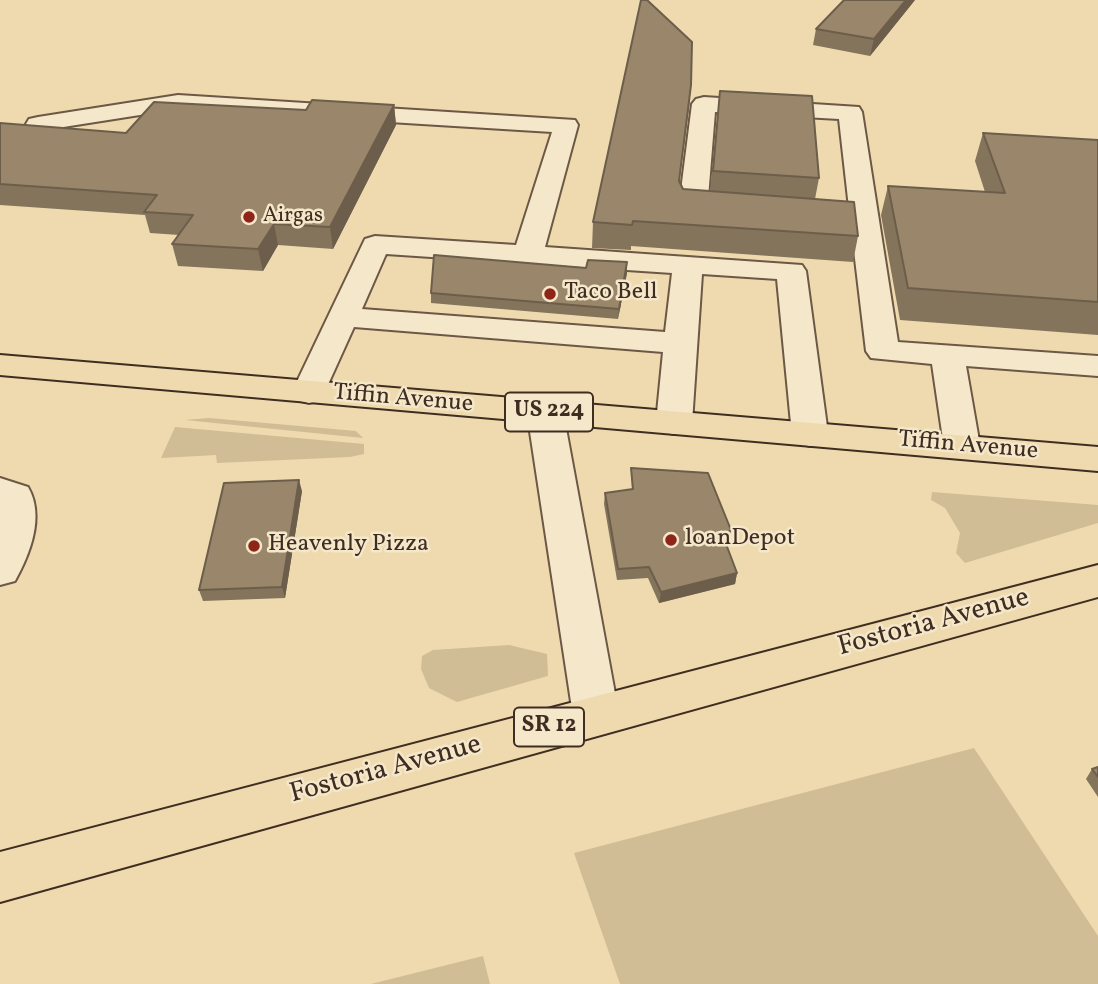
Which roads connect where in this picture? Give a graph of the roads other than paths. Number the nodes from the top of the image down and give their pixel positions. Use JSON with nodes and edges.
{"nodes":[{"id":1,"x":38,"y":124,"type":"edge"},
{"id":2,"x":865,"y":217,"type":"junction"},
{"id":3,"x":528,"y":254,"type":"junction"},
{"id":4,"x":688,"y":265,"type":"junction"},
{"id":5,"x":343,"y":317,"type":"junction"},
{"id":6,"x":680,"y":343,"type":"junction"},
{"id":7,"x":947,"y":355,"type":"junction"},
{"id":8,"x":0,"y":365,"type":"edge"},
{"id":9,"x":1098,"y":366,"type":"edge"},
{"id":10,"x":309,"y":392,"type":"junction"},
{"id":11,"x":545,"y":412,"type":"junction"},
{"id":12,"x":674,"y":423,"type":"junction"},
{"id":13,"x":810,"y":434,"type":"junction"},
{"id":14,"x":962,"y":446,"type":"junction"},
{"id":15,"x":1098,"y":459,"type":"edge"},
{"id":16,"x":0,"y":491,"type":"edge"},
{"id":17,"x":0,"y":570,"type":"edge"},
{"id":18,"x":1098,"y":581,"type":"edge"},
{"id":19,"x":596,"y":715,"type":"junction"},
{"id":20,"x":0,"y":877,"type":"edge"}],
"edges":[{"from":1,"to":3,"type":"lane"},
{"from":2,"to":2,"type":"lane"},
{"from":2,"to":7,"type":"lane"},
{"from":3,"to":4,"type":"lane"},
{"from":3,"to":5,"type":"lane"},
{"from":4,"to":6,"type":"lane"},
{"from":4,"to":13,"type":"lane"},
{"from":5,"to":6,"type":"lane"},
{"from":5,"to":10,"type":"lane"},
{"from":6,"to":12,"type":"lane"},
{"from":7,"to":9,"type":"lane"},
{"from":7,"to":14,"type":"lane"},
{"from":8,"to":10,"type":"main road","name":"Tiffin Avenue","number":"US 224"},
{"from":10,"to":11,"type":"main road","name":"Tiffin Avenue","number":"US 224"},
{"from":11,"to":12,"type":"main road","name":"Tiffin Avenue","number":"US 224"},
{"from":11,"to":19,"type":"lane"},
{"from":12,"to":13,"type":"main road","name":"Tiffin Avenue","number":"US 224"},
{"from":13,"to":14,"type":"main road","name":"Tiffin Avenue","number":"US 224"},
{"from":14,"to":15,"type":"main road","name":"Tiffin Avenue","number":"US 224"},
{"from":16,"to":17,"type":"lane"},
{"from":18,"to":19,"type":"main road","name":"Fostoria Avenue","number":"SR 12"},
{"from":19,"to":20,"type":"main road","name":"Fostoria Avenue","number":"SR 12"}]}
